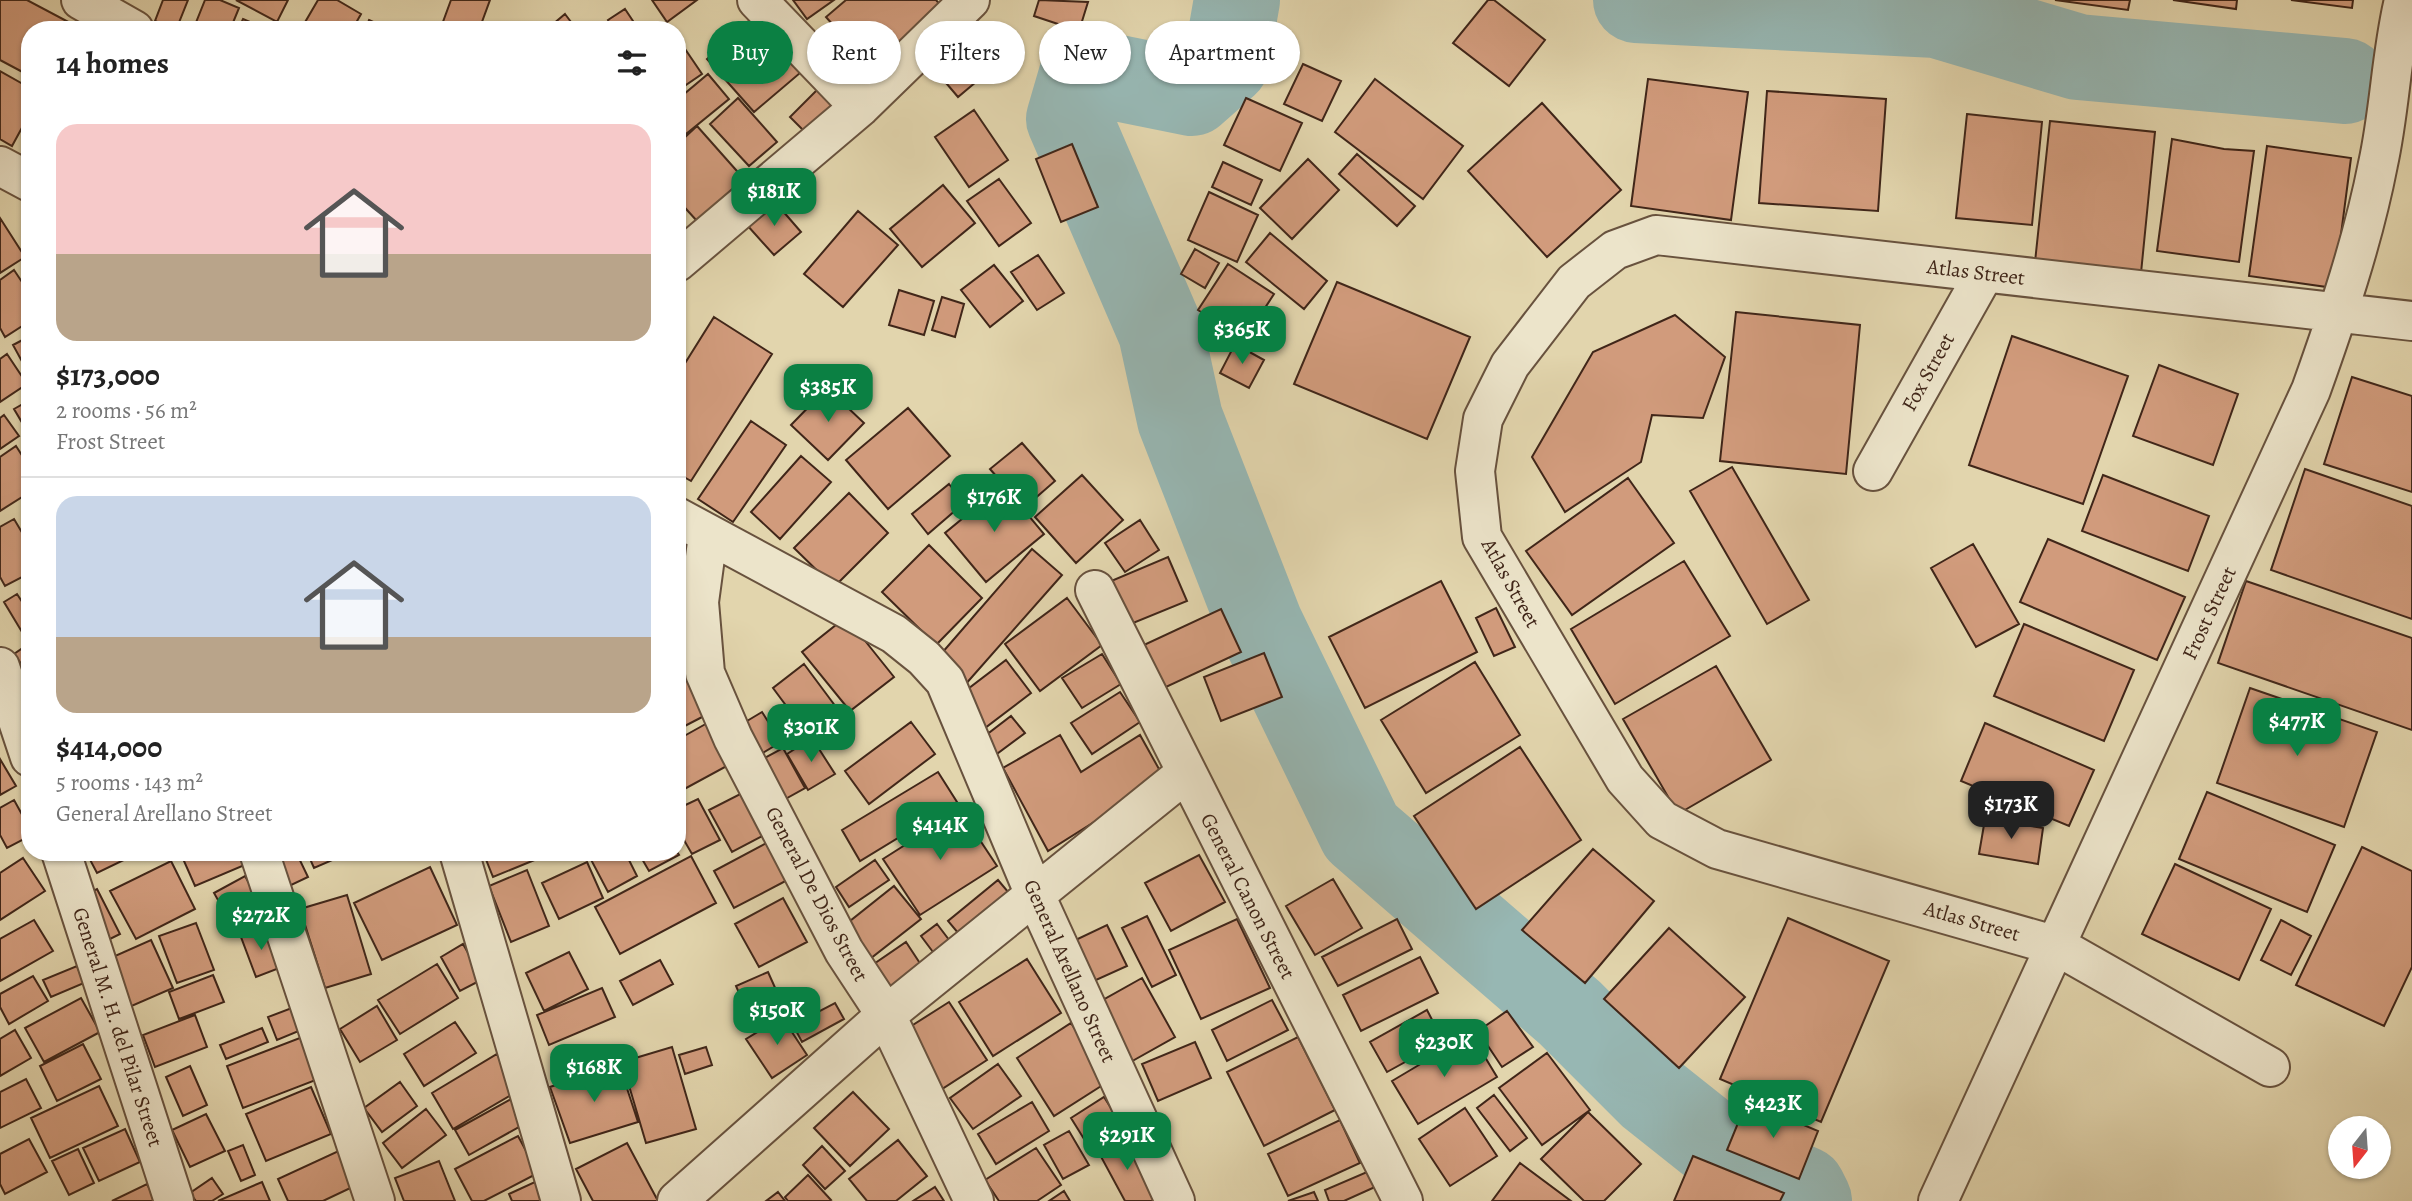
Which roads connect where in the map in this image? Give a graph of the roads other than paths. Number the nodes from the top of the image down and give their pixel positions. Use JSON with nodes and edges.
{"nodes":[{"id":1,"x":81,"y":0,"type":"edge"},
{"id":2,"x":757,"y":0,"type":"edge"},
{"id":3,"x":970,"y":0,"type":"edge"},
{"id":4,"x":2404,"y":0,"type":"edge"},
{"id":5,"x":118,"y":21,"type":"edge"},
{"id":6,"x":860,"y":107,"type":"junction"},
{"id":7,"x":0,"y":166,"type":"edge"},
{"id":8,"x":21,"y":176,"type":"edge"},
{"id":9,"x":686,"y":254,"type":"edge"},
{"id":10,"x":1984,"y":274,"type":"junction"},
{"id":11,"x":2339,"y":313,"type":"junction"},
{"id":12,"x":2412,"y":321,"type":"edge"},
{"id":13,"x":1872,"y":471,"type":"dead end"},
{"id":14,"x":692,"y":526,"type":"edge"},
{"id":15,"x":1095,"y":590,"type":"dead end"},
{"id":16,"x":0,"y":667,"type":"edge"},
{"id":17,"x":21,"y":730,"type":"edge"},
{"id":18,"x":1186,"y":772,"type":"junction"},
{"id":19,"x":64,"y":861,"type":"edge"},
{"id":20,"x":262,"y":861,"type":"edge"},
{"id":21,"x":462,"y":861,"type":"edge"},
{"id":22,"x":1035,"y":895,"type":"junction"},
{"id":23,"x":2057,"y":946,"type":"junction"},
{"id":24,"x":886,"y":1015,"type":"junction"},
{"id":25,"x":2270,"y":1067,"type":"dead end"},
{"id":26,"x":174,"y":1201,"type":"edge"},
{"id":27,"x":375,"y":1201,"type":"edge"},
{"id":28,"x":561,"y":1201,"type":"edge"},
{"id":29,"x":677,"y":1201,"type":"edge"},
{"id":30,"x":974,"y":1201,"type":"edge"},
{"id":31,"x":1175,"y":1201,"type":"edge"},
{"id":32,"x":1403,"y":1201,"type":"edge"},
{"id":33,"x":1938,"y":1201,"type":"edge"}],
"edges":[{"from":1,"to":5,"type":"street"},
{"from":2,"to":6,"type":"street"},
{"from":3,"to":6,"type":"street"},
{"from":4,"to":11,"type":"street","name":"Frost Street"},
{"from":6,"to":9,"type":"street"},
{"from":7,"to":8,"type":"street"},
{"from":10,"to":11,"type":"street","name":"Atlas Street"},
{"from":10,"to":13,"type":"street","name":"Fox Street"},
{"from":10,"to":23,"type":"street","name":"Atlas Street"},
{"from":11,"to":12,"type":"street","name":"Atlas Street"},
{"from":11,"to":23,"type":"street","name":"Frost Street"},
{"from":14,"to":22,"type":"street","name":"General Arellano Street"},
{"from":14,"to":24,"type":"street","name":"General De Dios Street"},
{"from":15,"to":18,"type":"street","name":"General Canon Street"},
{"from":16,"to":17,"type":"street"},
{"from":18,"to":22,"type":"street"},
{"from":18,"to":32,"type":"street","name":"General Canon Street"},
{"from":19,"to":26,"type":"street","name":"General M. H. del Pilar Street"},
{"from":20,"to":27,"type":"street"},
{"from":21,"to":28,"type":"street"},
{"from":22,"to":24,"type":"street"},
{"from":22,"to":31,"type":"street","name":"General Arellano Street"},
{"from":23,"to":25,"type":"street","name":"Atlas Street"},
{"from":23,"to":33,"type":"street","name":"Frost Street"},
{"from":24,"to":29,"type":"street"},
{"from":24,"to":30,"type":"street","name":"General De Dios Street"}]}
